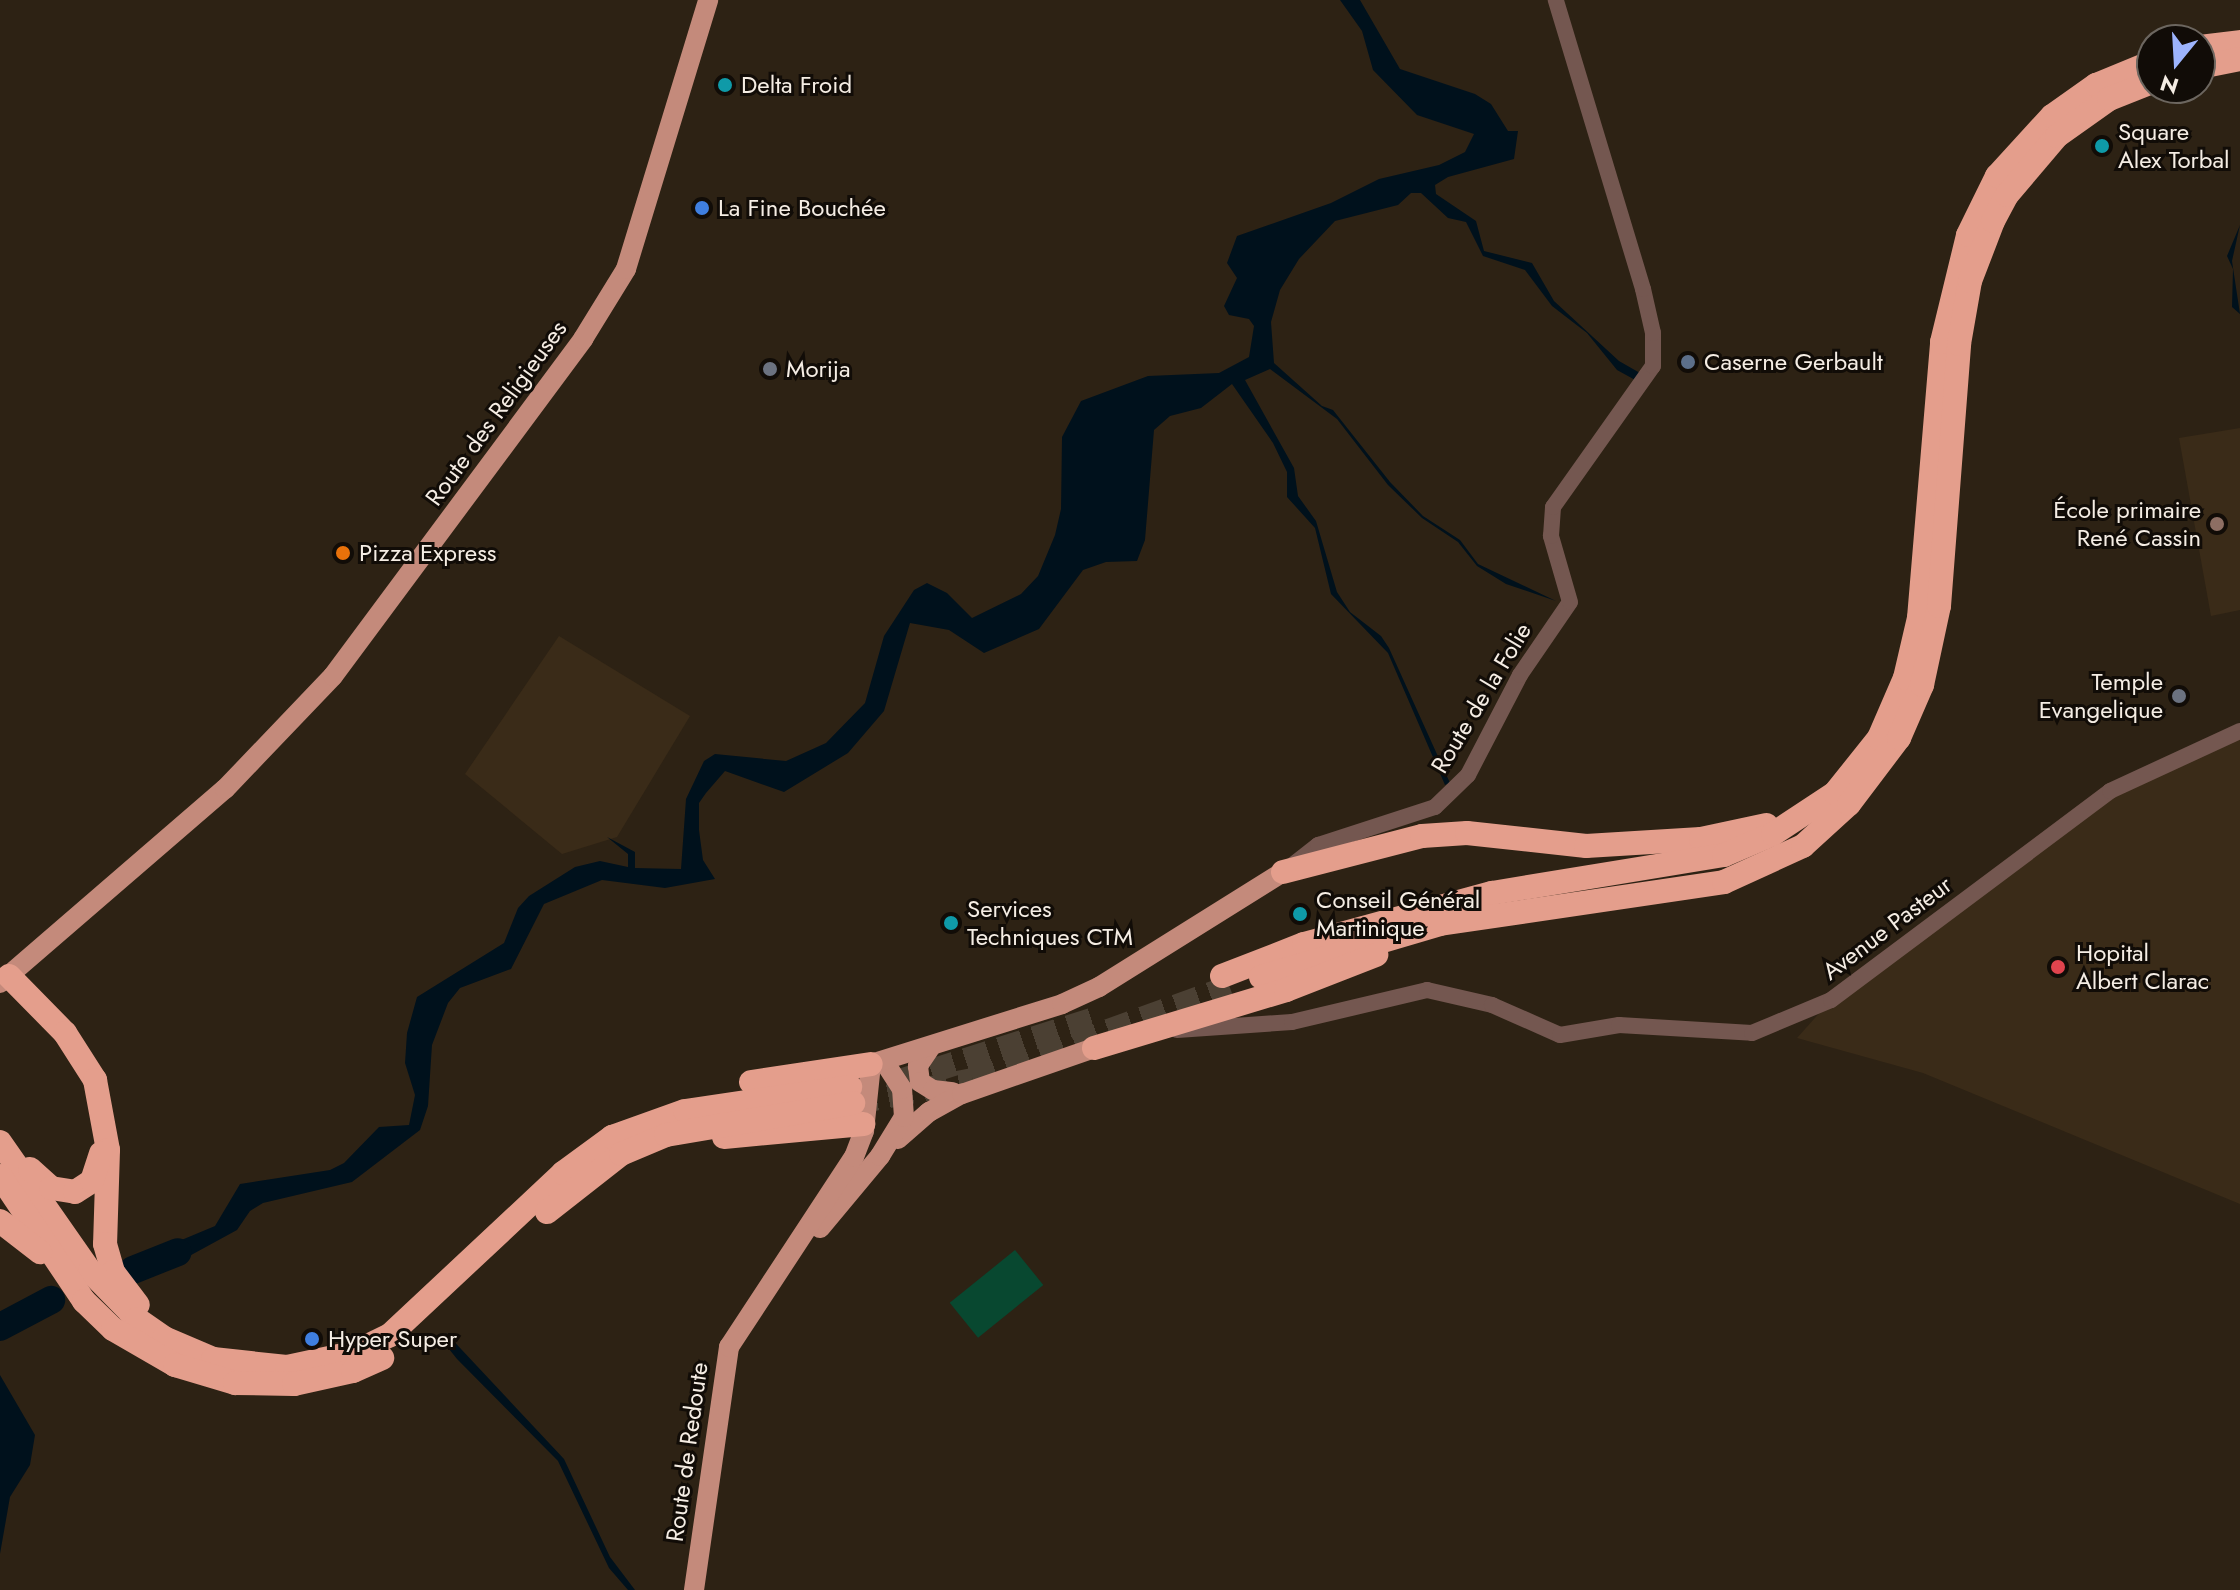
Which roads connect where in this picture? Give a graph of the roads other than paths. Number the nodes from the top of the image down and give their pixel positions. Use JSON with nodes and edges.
{"nodes":[{"id":1,"x":708,"y":0,"type":"edge"},
{"id":2,"x":1556,"y":0,"type":"edge"},
{"id":3,"x":2240,"y":42,"type":"edge"},
{"id":4,"x":2216,"y":45,"type":"edge"},
{"id":5,"x":2240,"y":59,"type":"edge"},
{"id":6,"x":2216,"y":64,"type":"edge"},
{"id":7,"x":2136,"y":69,"type":"edge"},
{"id":8,"x":2136,"y":88,"type":"edge"},
{"id":9,"x":1939,"y":478,"type":"junction"},
{"id":10,"x":1935,"y":525,"type":"junction"},
{"id":11,"x":2240,"y":731,"type":"edge"},
{"id":12,"x":1835,"y":793,"type":"junction"},
{"id":13,"x":1318,"y":845,"type":"junction"},
{"id":14,"x":1348,"y":855,"type":"junction"},
{"id":15,"x":1283,"y":872,"type":"junction"},
{"id":16,"x":1513,"y":913,"type":"junction"},
{"id":17,"x":5,"y":979,"type":"edge"},
{"id":18,"x":930,"y":1048,"type":"junction"},
{"id":19,"x":1094,"y":1048,"type":"junction"},
{"id":20,"x":877,"y":1063,"type":"junction"},
{"id":21,"x":994,"y":1082,"type":"junction"},
{"id":22,"x":953,"y":1092,"type":"junction"},
{"id":23,"x":855,"y":1105,"type":"junction"},
{"id":24,"x":904,"y":1117,"type":"junction"},
{"id":25,"x":105,"y":1119,"type":"junction"},
{"id":26,"x":0,"y":1134,"type":"edge"},
{"id":27,"x":612,"y":1137,"type":"junction"},
{"id":28,"x":0,"y":1142,"type":"edge"},
{"id":29,"x":880,"y":1156,"type":"junction"},
{"id":30,"x":0,"y":1176,"type":"edge"},
{"id":31,"x":87,"y":1185,"type":"junction"},
{"id":32,"x":0,"y":1221,"type":"edge"},
{"id":33,"x":105,"y":1229,"type":"junction"},
{"id":34,"x":769,"y":1284,"type":"junction"},
{"id":35,"x":84,"y":1301,"type":"junction"},
{"id":36,"x":164,"y":1338,"type":"junction"},
{"id":37,"x":694,"y":1590,"type":"edge"}],
"edges":[{"from":1,"to":17,"type":"main road","name":"Route des Religieuses"},
{"from":2,"to":13,"type":"street","name":"Route de la Folie"},
{"from":3,"to":4,"type":"highway"},
{"from":5,"to":6,"type":"highway"},
{"from":7,"to":9,"type":"highway"},
{"from":8,"to":9,"type":"highway"},
{"from":9,"to":10,"type":"highway"},
{"from":10,"to":12,"type":"highway"},
{"from":10,"to":16,"type":"highway"},
{"from":11,"to":19,"type":"street","name":"Avenue Pasteur"},
{"from":12,"to":14,"type":"highway"},
{"from":12,"to":16,"type":"highway"},
{"from":13,"to":14,"type":"highway"},
{"from":13,"to":15,"type":"street","name":"Route de la Folie"},
{"from":14,"to":15,"type":"highway"},
{"from":15,"to":18,"type":"main road","name":"Route de la Folie"},
{"from":16,"to":19,"type":"highway"},
{"from":17,"to":25,"type":"highway"},
{"from":18,"to":20,"type":"main road","name":"Route de la Folie"},
{"from":18,"to":22,"type":"main road"},
{"from":19,"to":21,"type":"main road"},
{"from":20,"to":23,"type":"main road"},
{"from":20,"to":24,"type":"main road"},
{"from":20,"to":27,"type":"highway"},
{"from":21,"to":22,"type":"main road"},
{"from":21,"to":29,"type":"main road"},
{"from":22,"to":24,"type":"main road"},
{"from":23,"to":24,"type":"main road"},
{"from":23,"to":27,"type":"highway"},
{"from":23,"to":34,"type":"main road"},
{"from":23,"to":35,"type":"highway"},
{"from":24,"to":29,"type":"main road"},
{"from":25,"to":31,"type":"highway"},
{"from":25,"to":33,"type":"highway"},
{"from":26,"to":31,"type":"highway"},
{"from":27,"to":36,"type":"highway"},
{"from":28,"to":36,"type":"highway"},
{"from":29,"to":34,"type":"main road"},
{"from":30,"to":35,"type":"highway"},
{"from":31,"to":33,"type":"highway"},
{"from":32,"to":35,"type":"highway"},
{"from":33,"to":36,"type":"highway"},
{"from":34,"to":37,"type":"main road","name":"Route de Redoute"}]}
